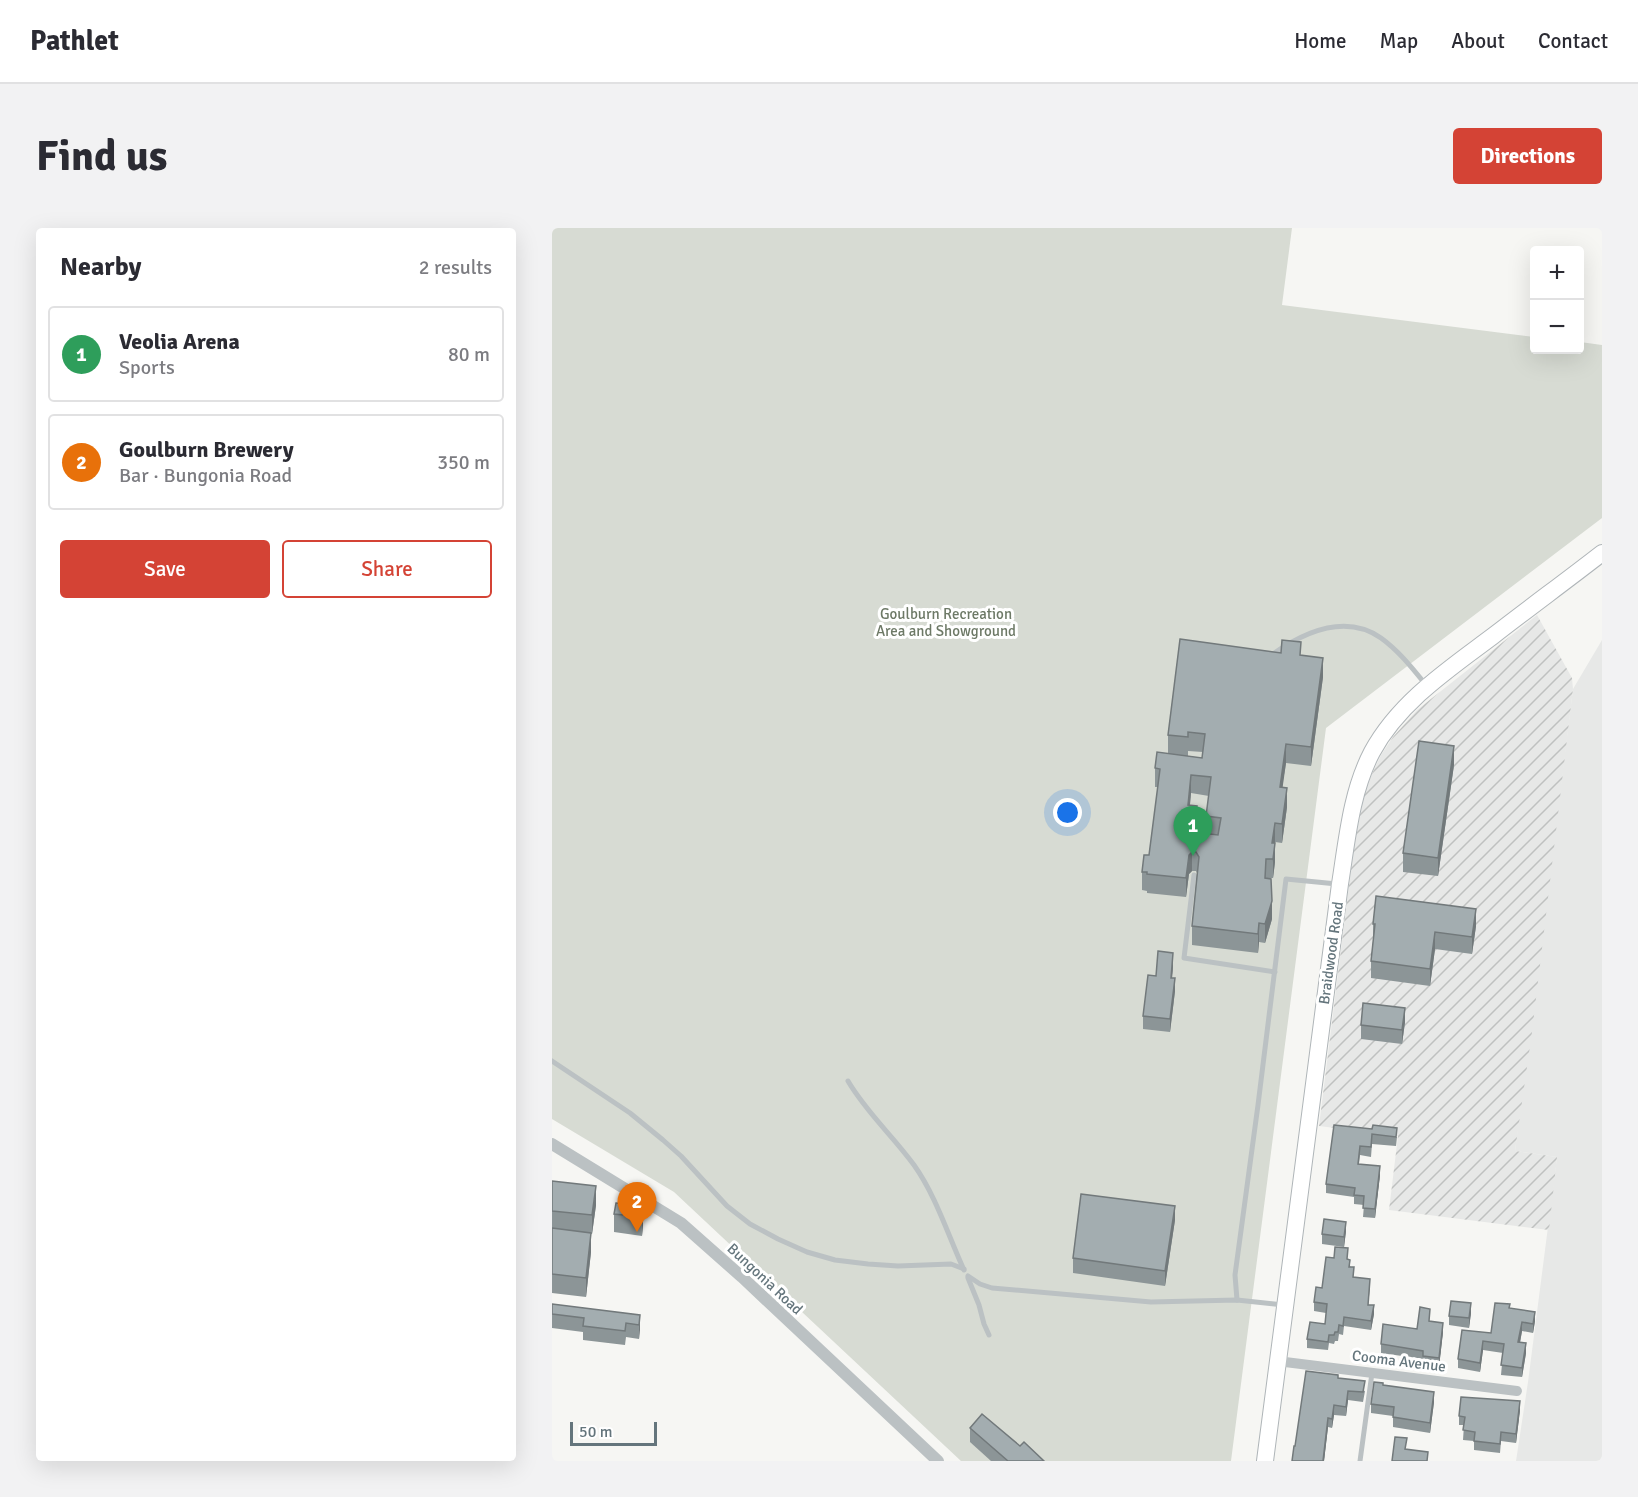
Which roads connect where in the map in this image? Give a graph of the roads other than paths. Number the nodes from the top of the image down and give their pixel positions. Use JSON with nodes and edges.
{"nodes":[{"id":1,"x":1602,"y":553,"type":"edge"},
{"id":2,"x":1267,"y":658,"type":"edge"},
{"id":3,"x":1427,"y":687,"type":"junction"},
{"id":4,"x":1194,"y":875,"type":"dead end"},
{"id":5,"x":1341,"y":884,"type":"junction"},
{"id":6,"x":1275,"y":972,"type":"junction"},
{"id":7,"x":552,"y":1061,"type":"edge"},
{"id":8,"x":848,"y":1081,"type":"dead end"},
{"id":9,"x":552,"y":1144,"type":"edge"},
{"id":10,"x":964,"y":1269,"type":"junction"},
{"id":11,"x":968,"y":1276,"type":"junction"},
{"id":12,"x":1237,"y":1300,"type":"junction"},
{"id":13,"x":1285,"y":1305,"type":"junction"},
{"id":14,"x":989,"y":1335,"type":"dead end"},
{"id":15,"x":1278,"y":1361,"type":"junction"},
{"id":16,"x":1372,"y":1372,"type":"junction"},
{"id":17,"x":1517,"y":1391,"type":"dead end"},
{"id":18,"x":938,"y":1461,"type":"edge"},
{"id":19,"x":1265,"y":1461,"type":"edge"},
{"id":20,"x":1360,"y":1461,"type":"edge"}],
"edges":[{"from":1,"to":3,"type":"main road","name":"Braidwood Road"},
{"from":2,"to":3,"type":"lane"},
{"from":3,"to":5,"type":"main road","name":"Braidwood Road"},
{"from":4,"to":6,"type":"lane"},
{"from":5,"to":6,"type":"lane"},
{"from":5,"to":13,"type":"main road","name":"Braidwood Road"},
{"from":6,"to":12,"type":"lane"},
{"from":7,"to":10,"type":"lane"},
{"from":8,"to":10,"type":"lane"},
{"from":9,"to":18,"type":"street","name":"Bungonia Road"},
{"from":10,"to":11,"type":"lane"},
{"from":11,"to":12,"type":"lane"},
{"from":11,"to":14,"type":"lane"},
{"from":12,"to":13,"type":"lane"},
{"from":13,"to":15,"type":"main road","name":"Braidwood Road"},
{"from":15,"to":16,"type":"street","name":"Cooma Avenue"},
{"from":15,"to":19,"type":"main road","name":"Braidwood Road"},
{"from":16,"to":17,"type":"street","name":"Cooma Avenue"},
{"from":16,"to":20,"type":"lane"}]}
